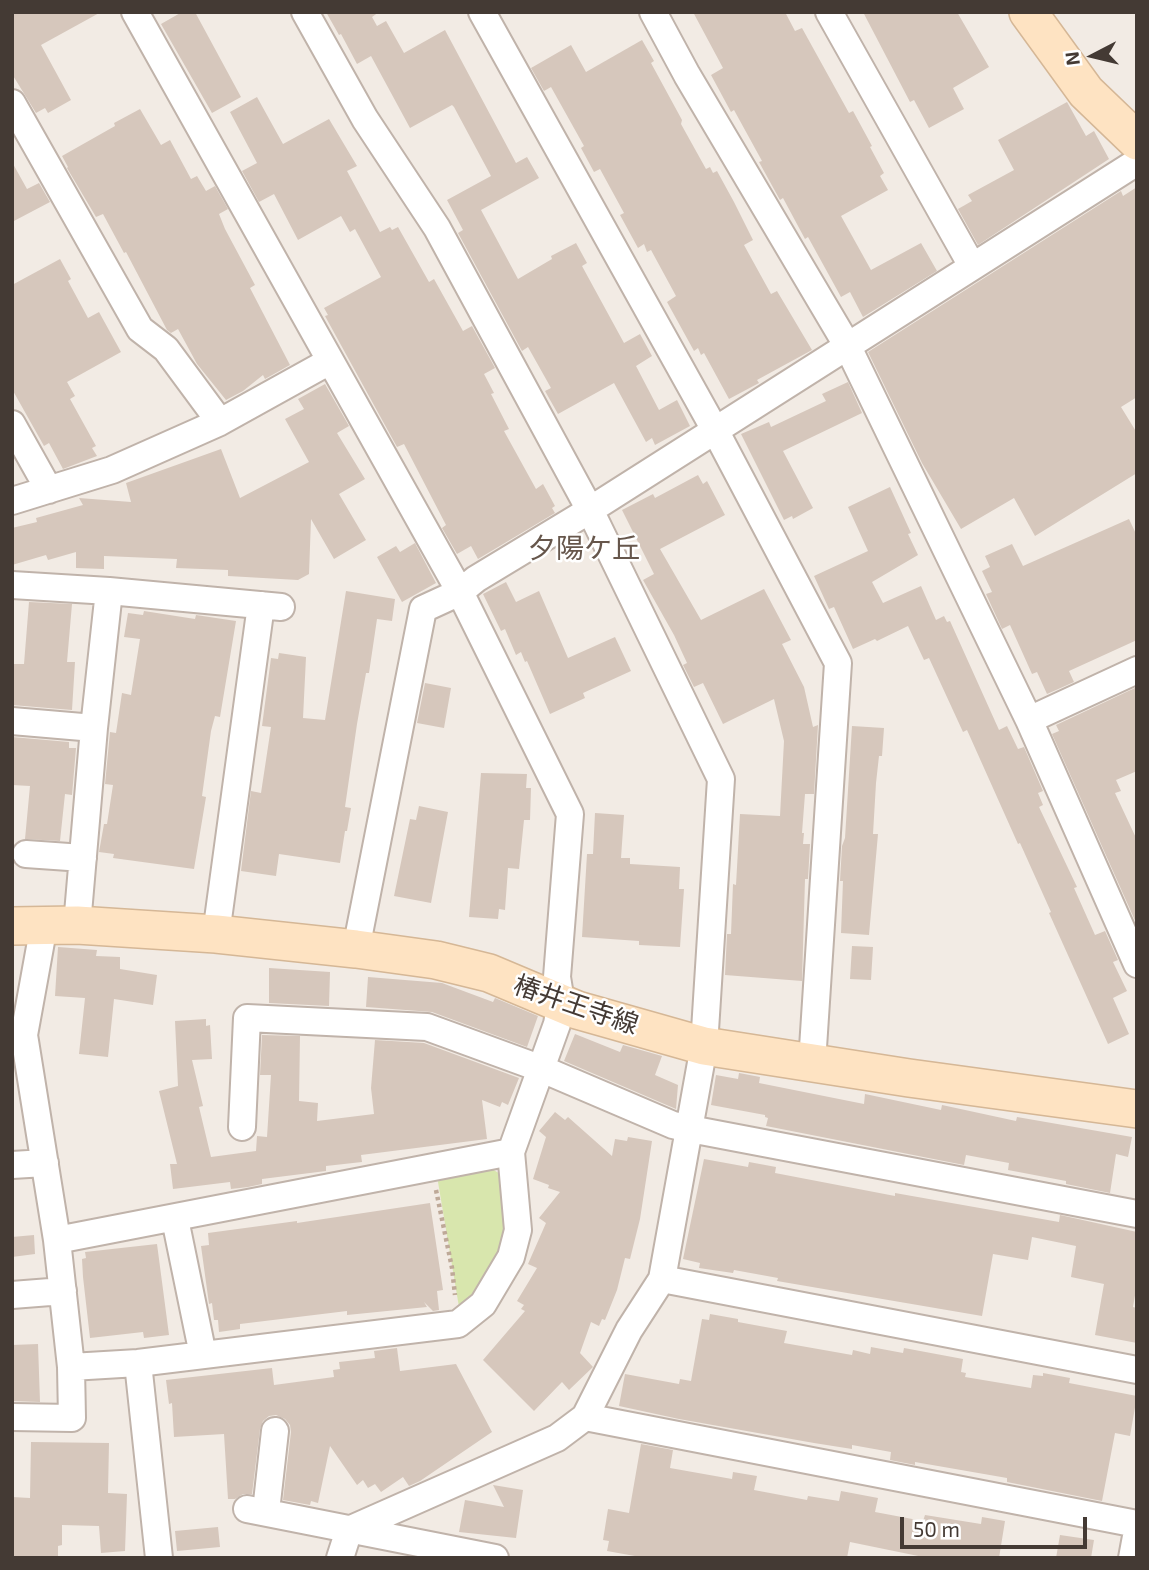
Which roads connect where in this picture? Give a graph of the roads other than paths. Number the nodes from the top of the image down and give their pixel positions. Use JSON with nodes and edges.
{"nodes":[{"id":1,"x":135,"y":12,"type":"edge"},
{"id":2,"x":305,"y":12,"type":"edge"},
{"id":3,"x":482,"y":12,"type":"edge"},
{"id":4,"x":653,"y":12,"type":"edge"},
{"id":5,"x":829,"y":12,"type":"edge"},
{"id":6,"x":1028,"y":12,"type":"edge"},
{"id":7,"x":12,"y":103,"type":"edge"},
{"id":8,"x":1137,"y":141,"type":"edge"},
{"id":9,"x":1137,"y":162,"type":"edge"},
{"id":10,"x":972,"y":266,"type":"junction"},
{"id":11,"x":847,"y":345,"type":"junction"},
{"id":12,"x":330,"y":361,"type":"junction"},
{"id":13,"x":220,"y":422,"type":"junction"},
{"id":14,"x":12,"y":424,"type":"edge"},
{"id":15,"x":715,"y":430,"type":"junction"},
{"id":16,"x":49,"y":490,"type":"junction"},
{"id":17,"x":12,"y":501,"type":"edge"},
{"id":18,"x":590,"y":510,"type":"junction"},
{"id":19,"x":12,"y":585,"type":"edge"},
{"id":20,"x":108,"y":591,"type":"junction"},
{"id":21,"x":460,"y":592,"type":"junction"},
{"id":22,"x":1137,"y":670,"type":"edge"},
{"id":23,"x":1029,"y":720,"type":"junction"},
{"id":24,"x":12,"y":721,"type":"edge"},
{"id":25,"x":94,"y":727,"type":"junction"},
{"id":26,"x":26,"y":854,"type":"dead end"},
{"id":27,"x":83,"y":858,"type":"junction"},
{"id":28,"x":44,"y":925,"type":"edge"},
{"id":29,"x":216,"y":934,"type":"junction"},
{"id":30,"x":356,"y":949,"type":"junction"},
{"id":31,"x":1137,"y":964,"type":"edge"},
{"id":32,"x":561,"y":1002,"type":"junction"},
{"id":33,"x":18,"y":1036,"type":"edge"},
{"id":34,"x":704,"y":1046,"type":"junction"},
{"id":35,"x":812,"y":1063,"type":"junction"},
{"id":36,"x":542,"y":1069,"type":"junction"},
{"id":37,"x":1137,"y":1109,"type":"edge"},
{"id":38,"x":242,"y":1128,"type":"dead end"},
{"id":39,"x":690,"y":1129,"type":"junction"},
{"id":40,"x":511,"y":1152,"type":"junction"},
{"id":41,"x":45,"y":1163,"type":"junction"},
{"id":42,"x":12,"y":1165,"type":"edge"},
{"id":43,"x":1137,"y":1214,"type":"edge"},
{"id":44,"x":175,"y":1219,"type":"junction"},
{"id":45,"x":57,"y":1240,"type":"junction"},
{"id":46,"x":662,"y":1279,"type":"junction"},
{"id":47,"x":63,"y":1292,"type":"junction"},
{"id":48,"x":12,"y":1295,"type":"edge"},
{"id":49,"x":203,"y":1355,"type":"junction"},
{"id":50,"x":138,"y":1363,"type":"junction"},
{"id":51,"x":71,"y":1367,"type":"junction"},
{"id":52,"x":1137,"y":1370,"type":"edge"},
{"id":53,"x":12,"y":1417,"type":"edge"},
{"id":54,"x":585,"y":1417,"type":"junction"},
{"id":55,"x":275,"y":1432,"type":"dead end"},
{"id":56,"x":1137,"y":1524,"type":"edge"},
{"id":57,"x":349,"y":1530,"type":"junction"},
{"id":58,"x":1137,"y":1531,"type":"edge"},
{"id":59,"x":159,"y":1558,"type":"edge"},
{"id":60,"x":340,"y":1558,"type":"edge"},
{"id":61,"x":495,"y":1558,"type":"edge"},
{"id":62,"x":1132,"y":1558,"type":"edge"}],
"edges":[{"from":1,"to":12,"type":"street"},
{"from":2,"to":18,"type":"street"},
{"from":3,"to":15,"type":"street"},
{"from":4,"to":11,"type":"street"},
{"from":5,"to":10,"type":"street"},
{"from":6,"to":8,"type":"main road"},
{"from":7,"to":13,"type":"street"},
{"from":9,"to":10,"type":"street"},
{"from":10,"to":11,"type":"street"},
{"from":11,"to":15,"type":"street"},
{"from":11,"to":23,"type":"street"},
{"from":12,"to":13,"type":"street"},
{"from":12,"to":21,"type":"street"},
{"from":13,"to":16,"type":"street"},
{"from":14,"to":16,"type":"street"},
{"from":15,"to":18,"type":"street"},
{"from":15,"to":35,"type":"street"},
{"from":16,"to":17,"type":"street"},
{"from":18,"to":21,"type":"street"},
{"from":18,"to":34,"type":"street"},
{"from":19,"to":20,"type":"street"},
{"from":20,"to":25,"type":"street"},
{"from":20,"to":29,"type":"street"},
{"from":21,"to":30,"type":"street"},
{"from":21,"to":32,"type":"street"},
{"from":22,"to":23,"type":"street"},
{"from":23,"to":31,"type":"street"},
{"from":24,"to":25,"type":"street"},
{"from":25,"to":27,"type":"street"},
{"from":26,"to":27,"type":"street"},
{"from":27,"to":28,"type":"street"},
{"from":28,"to":29,"type":"main road","name":"椿井王寺線"},
{"from":28,"to":33,"type":"street"},
{"from":29,"to":30,"type":"main road","name":"椿井王寺線"},
{"from":30,"to":32,"type":"main road","name":"椿井王寺線"},
{"from":32,"to":34,"type":"main road","name":"椿井王寺線"},
{"from":32,"to":36,"type":"street"},
{"from":33,"to":41,"type":"street"},
{"from":34,"to":35,"type":"main road","name":"椿井王寺線"},
{"from":34,"to":39,"type":"street"},
{"from":35,"to":37,"type":"main road","name":"椿井王寺線"},
{"from":36,"to":38,"type":"street"},
{"from":36,"to":39,"type":"street"},
{"from":36,"to":40,"type":"street"},
{"from":39,"to":43,"type":"street"},
{"from":39,"to":46,"type":"street"},
{"from":40,"to":44,"type":"street"},
{"from":40,"to":49,"type":"street"},
{"from":41,"to":42,"type":"street"},
{"from":41,"to":45,"type":"street"},
{"from":44,"to":45,"type":"street"},
{"from":44,"to":49,"type":"street"},
{"from":45,"to":47,"type":"street"},
{"from":46,"to":52,"type":"street"},
{"from":46,"to":54,"type":"street"},
{"from":47,"to":48,"type":"street"},
{"from":47,"to":51,"type":"street"},
{"from":49,"to":50,"type":"street"},
{"from":50,"to":51,"type":"street"},
{"from":50,"to":59,"type":"street"},
{"from":51,"to":53,"type":"street"},
{"from":54,"to":56,"type":"street"},
{"from":54,"to":57,"type":"street"},
{"from":55,"to":57,"type":"street"},
{"from":57,"to":60,"type":"street"},
{"from":57,"to":61,"type":"street"},
{"from":58,"to":62,"type":"street"}]}
